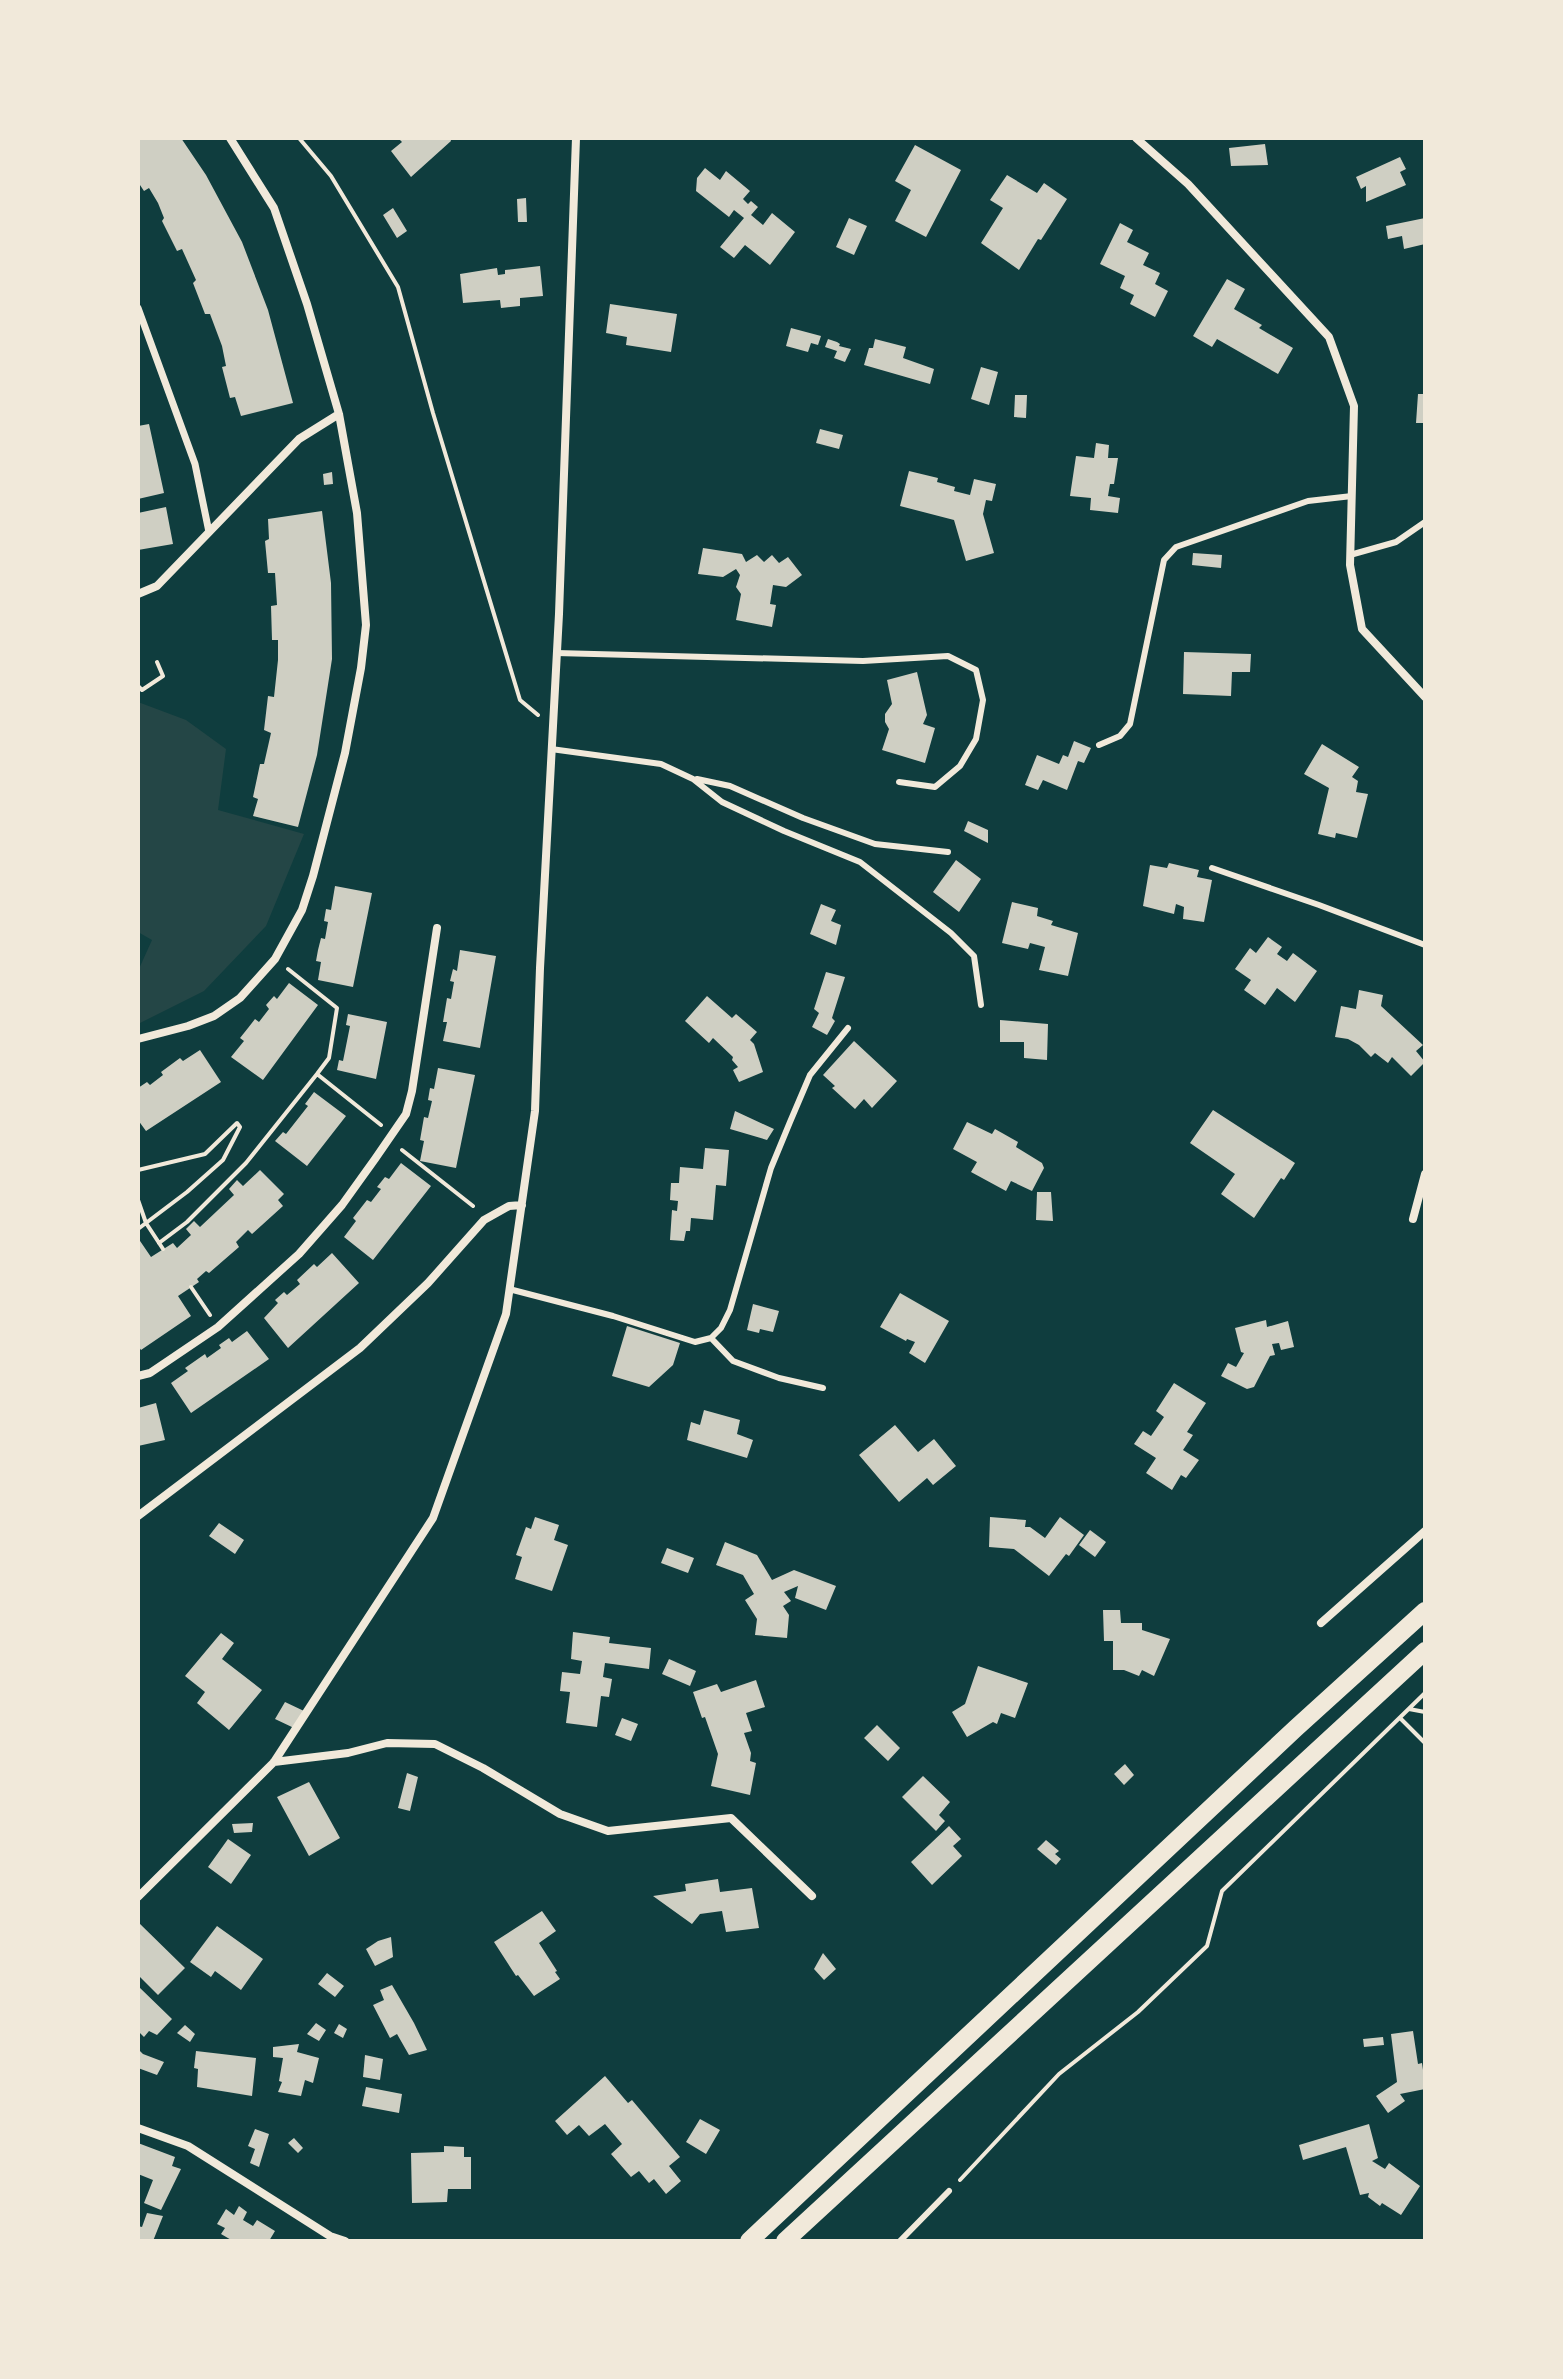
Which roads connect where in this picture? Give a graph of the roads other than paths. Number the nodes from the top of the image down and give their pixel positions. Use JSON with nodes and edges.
{"nodes":[{"id":1,"x":230,"y":138,"type":"edge"},
{"id":2,"x":576,"y":138,"type":"edge"},
{"id":3,"x":1136,"y":138,"type":"edge"},
{"id":4,"x":138,"y":308,"type":"edge"},
{"id":5,"x":339,"y":414,"type":"junction"},
{"id":6,"x":1352,"y":496,"type":"junction"},
{"id":7,"x":1425,"y":522,"type":"edge"},
{"id":8,"x":209,"y":532,"type":"junction"},
{"id":9,"x":1350,"y":555,"type":"junction"},
{"id":10,"x":138,"y":594,"type":"edge"},
{"id":11,"x":556,"y":653,"type":"junction"},
{"id":12,"x":1425,"y":697,"type":"edge"},
{"id":13,"x":1099,"y":745,"type":"dead end"},
{"id":14,"x":551,"y":749,"type":"junction"},
{"id":15,"x":693,"y":779,"type":"junction"},
{"id":16,"x":899,"y":782,"type":"dead end"},
{"id":17,"x":948,"y":852,"type":"dead end"},
{"id":18,"x":1212,"y":868,"type":"dead end"},
{"id":19,"x":437,"y":928,"type":"dead end"},
{"id":20,"x":1425,"y":945,"type":"edge"},
{"id":21,"x":981,"y":1005,"type":"dead end"},
{"id":22,"x":848,"y":1028,"type":"dead end"},
{"id":23,"x":138,"y":1039,"type":"edge"},
{"id":24,"x":1425,"y":1174,"type":"edge"},
{"id":25,"x":522,"y":1205,"type":"junction"},
{"id":26,"x":1413,"y":1219,"type":"dead end"},
{"id":27,"x":509,"y":1289,"type":"junction"},
{"id":28,"x":711,"y":1338,"type":"junction"},
{"id":29,"x":138,"y":1376,"type":"edge"},
{"id":30,"x":823,"y":1388,"type":"dead end"},
{"id":31,"x":138,"y":1516,"type":"edge"},
{"id":32,"x":1425,"y":1531,"type":"edge"},
{"id":33,"x":1425,"y":1611,"type":"edge"},
{"id":34,"x":1321,"y":1623,"type":"dead end"},
{"id":35,"x":1425,"y":1651,"type":"edge"},
{"id":36,"x":274,"y":1762,"type":"junction"},
{"id":37,"x":812,"y":1896,"type":"dead end"},
{"id":38,"x":138,"y":1897,"type":"edge"},
{"id":39,"x":138,"y":2128,"type":"edge"},
{"id":40,"x":949,"y":2191,"type":"road end"},
{"id":41,"x":345,"y":2241,"type":"edge"},
{"id":42,"x":749,"y":2241,"type":"edge"},
{"id":43,"x":785,"y":2241,"type":"edge"},
{"id":44,"x":900,"y":2241,"type":"edge"}],
"edges":[{"from":1,"to":5,"type":"street"},
{"from":2,"to":11,"type":"street"},
{"from":3,"to":6,"type":"street"},
{"from":4,"to":8,"type":"street"},
{"from":5,"to":8,"type":"street"},
{"from":5,"to":23,"type":"street"},
{"from":6,"to":9,"type":"street"},
{"from":6,"to":13,"type":"lane"},
{"from":7,"to":9,"type":"lane"},
{"from":8,"to":10,"type":"street"},
{"from":9,"to":12,"type":"street"},
{"from":11,"to":14,"type":"street"},
{"from":11,"to":16,"type":"lane"},
{"from":14,"to":15,"type":"lane"},
{"from":14,"to":25,"type":"street"},
{"from":15,"to":17,"type":"lane"},
{"from":15,"to":21,"type":"lane"},
{"from":18,"to":20,"type":"lane"},
{"from":19,"to":29,"type":"street"},
{"from":22,"to":28,"type":"lane"},
{"from":24,"to":26,"type":"street"},
{"from":25,"to":27,"type":"street"},
{"from":25,"to":31,"type":"street"},
{"from":27,"to":28,"type":"lane"},
{"from":27,"to":36,"type":"street"},
{"from":28,"to":30,"type":"lane"},
{"from":32,"to":34,"type":"street"},
{"from":33,"to":42,"type":"main road"},
{"from":35,"to":43,"type":"main road"},
{"from":36,"to":37,"type":"street"},
{"from":36,"to":38,"type":"street"},
{"from":39,"to":41,"type":"street"},
{"from":40,"to":44,"type":"lane"}]}
